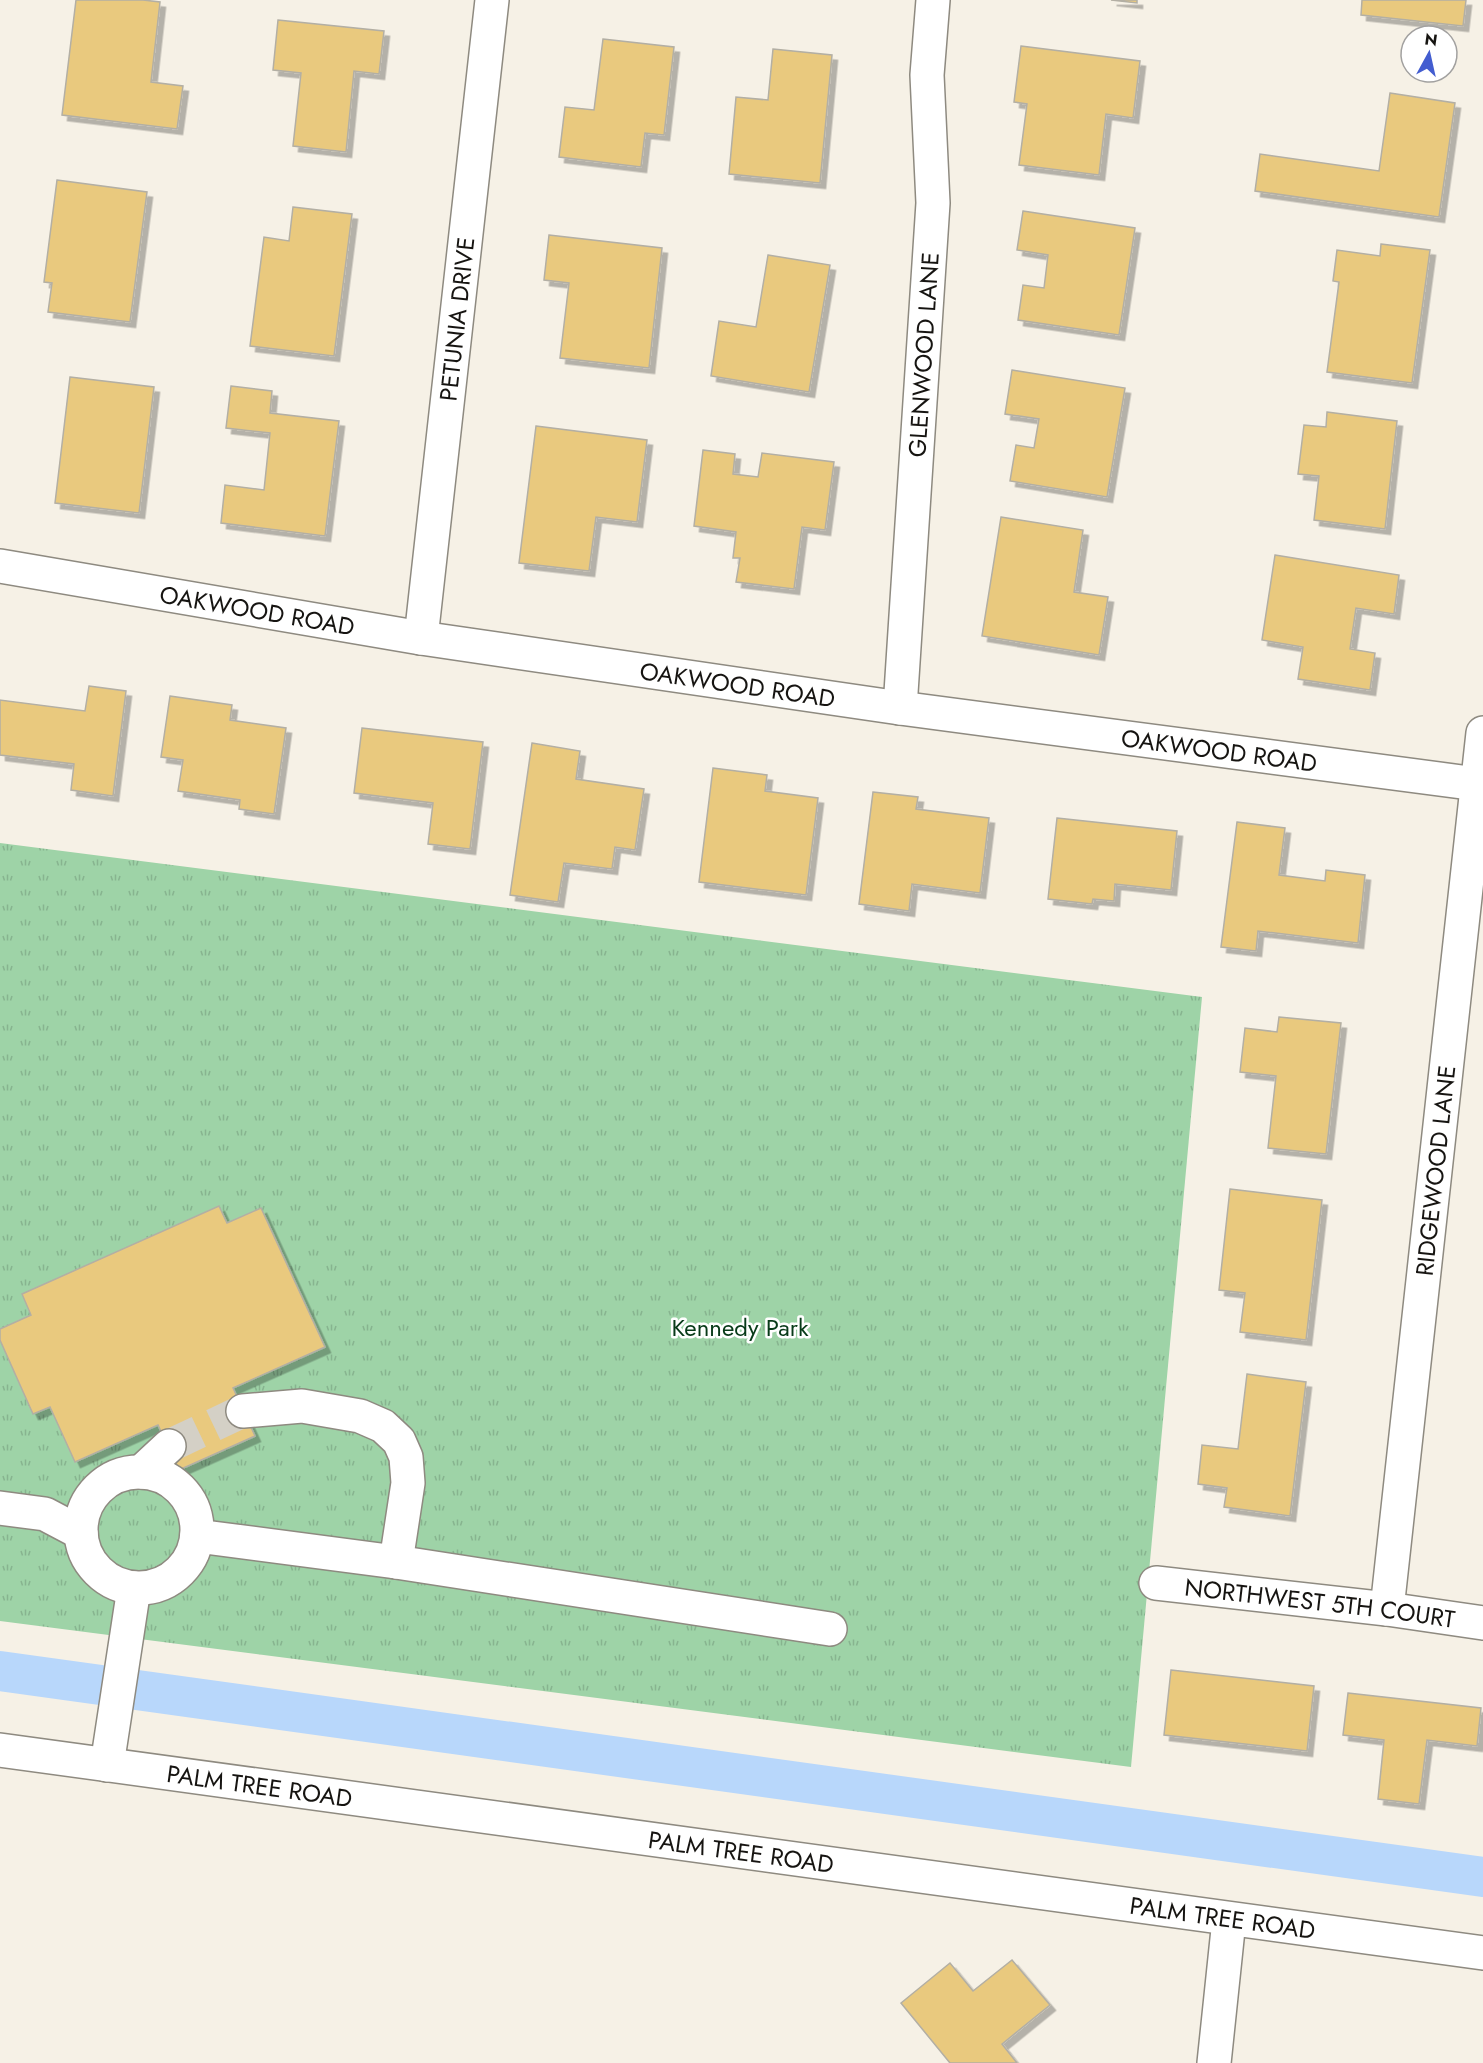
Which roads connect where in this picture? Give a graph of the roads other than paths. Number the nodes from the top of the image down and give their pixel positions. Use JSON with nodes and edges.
{"nodes":[{"id":1,"x":492,"y":0,"type":"edge"},
{"id":2,"x":933,"y":0,"type":"edge"},
{"id":3,"x":0,"y":566,"type":"edge"},
{"id":4,"x":422,"y":638,"type":"junction"},
{"id":5,"x":900,"y":708,"type":"junction"},
{"id":6,"x":1483,"y":733,"type":"edge"},
{"id":7,"x":1478,"y":784,"type":"junction"},
{"id":8,"x":243,"y":1411,"type":"tunnel mouth"},
{"id":9,"x":169,"y":1446,"type":"tunnel mouth"},
{"id":10,"x":141,"y":1472,"type":"junction"},
{"id":11,"x":0,"y":1508,"type":"edge"},
{"id":12,"x":81,"y":1533,"type":"junction"},
{"id":13,"x":197,"y":1536,"type":"junction"},
{"id":14,"x":396,"y":1562,"type":"junction"},
{"id":15,"x":1156,"y":1583,"type":"dead end"},
{"id":16,"x":132,"y":1599,"type":"junction"},
{"id":17,"x":1386,"y":1609,"type":"junction"},
{"id":18,"x":1483,"y":1623,"type":"edge"},
{"id":19,"x":830,"y":1629,"type":"dead end"},
{"id":20,"x":0,"y":1750,"type":"edge"},
{"id":21,"x":109,"y":1750,"type":"junction"},
{"id":22,"x":1229,"y":1920,"type":"junction"},
{"id":23,"x":1483,"y":1953,"type":"edge"},
{"id":24,"x":1214,"y":2063,"type":"edge"}],
"edges":[{"from":1,"to":4,"type":"street","name":"PETUNIA DRIVE"},
{"from":2,"to":5,"type":"street","name":"GLENWOOD LANE"},
{"from":3,"to":4,"type":"street","name":"OAKWOOD ROAD"},
{"from":4,"to":5,"type":"street","name":"OAKWOOD ROAD"},
{"from":5,"to":7,"type":"street","name":"OAKWOOD ROAD"},
{"from":6,"to":7,"type":"street","name":"RIDGEWOOD LANE"},
{"from":7,"to":17,"type":"street","name":"RIDGEWOOD LANE"},
{"from":8,"to":14,"type":"street"},
{"from":9,"to":10,"type":"street"},
{"from":10,"to":12,"type":"street"},
{"from":10,"to":13,"type":"street"},
{"from":11,"to":12,"type":"street"},
{"from":12,"to":16,"type":"street"},
{"from":13,"to":14,"type":"street"},
{"from":13,"to":16,"type":"street"},
{"from":14,"to":19,"type":"street"},
{"from":15,"to":17,"type":"street","name":"NORTHWEST 5TH COURT"},
{"from":16,"to":21,"type":"street"},
{"from":17,"to":18,"type":"street","name":"NORTHWEST 5TH COURT"},
{"from":20,"to":21,"type":"street","name":"PALM TREE ROAD"},
{"from":21,"to":22,"type":"street","name":"PALM TREE ROAD"},
{"from":22,"to":23,"type":"street","name":"PALM TREE ROAD"},
{"from":22,"to":24,"type":"street"}]}
